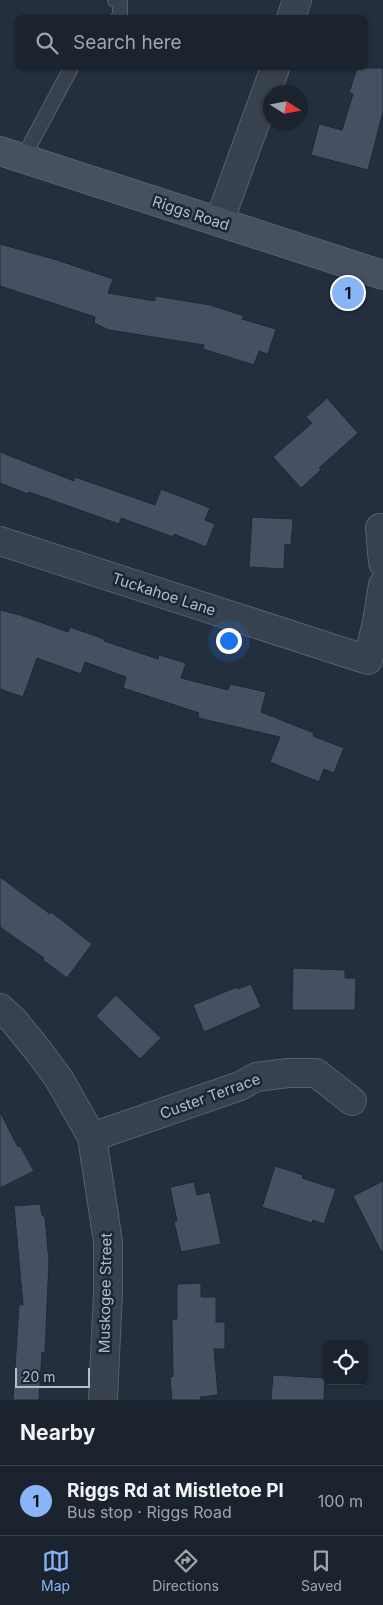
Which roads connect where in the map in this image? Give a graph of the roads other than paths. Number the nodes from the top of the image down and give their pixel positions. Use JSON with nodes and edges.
{"nodes":[{"id":1,"x":115,"y":0,"type":"edge"},
{"id":2,"x":297,"y":0,"type":"edge"},
{"id":3,"x":120,"y":15,"type":"edge"},
{"id":4,"x":292,"y":15,"type":"edge"},
{"id":5,"x":70,"y":70,"type":"edge"},
{"id":6,"x":274,"y":70,"type":"edge"},
{"id":7,"x":11,"y":155,"type":"edge"},
{"id":8,"x":219,"y":222,"type":"junction"},
{"id":9,"x":383,"y":275,"type":"edge"},
{"id":10,"x":380,"y":528,"type":"dead end"},
{"id":11,"x":0,"y":541,"type":"edge"},
{"id":12,"x":383,"y":563,"type":"edge"},
{"id":13,"x":383,"y":585,"type":"edge"},
{"id":14,"x":0,"y":1008,"type":"edge"},
{"id":15,"x":352,"y":1101,"type":"dead end"},
{"id":16,"x":92,"y":1137,"type":"junction"},
{"id":17,"x":103,"y":1400,"type":"edge"}],
"edges":[{"from":1,"to":3,"type":"lane"},
{"from":2,"to":4,"type":"street"},
{"from":5,"to":7,"type":"lane"},
{"from":6,"to":8,"type":"street"},
{"from":7,"to":8,"type":"main road","name":"Riggs Road"},
{"from":8,"to":9,"type":"main road","name":"Riggs Road"},
{"from":10,"to":12,"type":"street"},
{"from":11,"to":13,"type":"street","name":"Tuckahoe Lane"},
{"from":14,"to":16,"type":"street","name":"Muskogee Street"},
{"from":15,"to":16,"type":"street","name":"Custer Terrace"},
{"from":16,"to":17,"type":"street","name":"Muskogee Street"}]}
